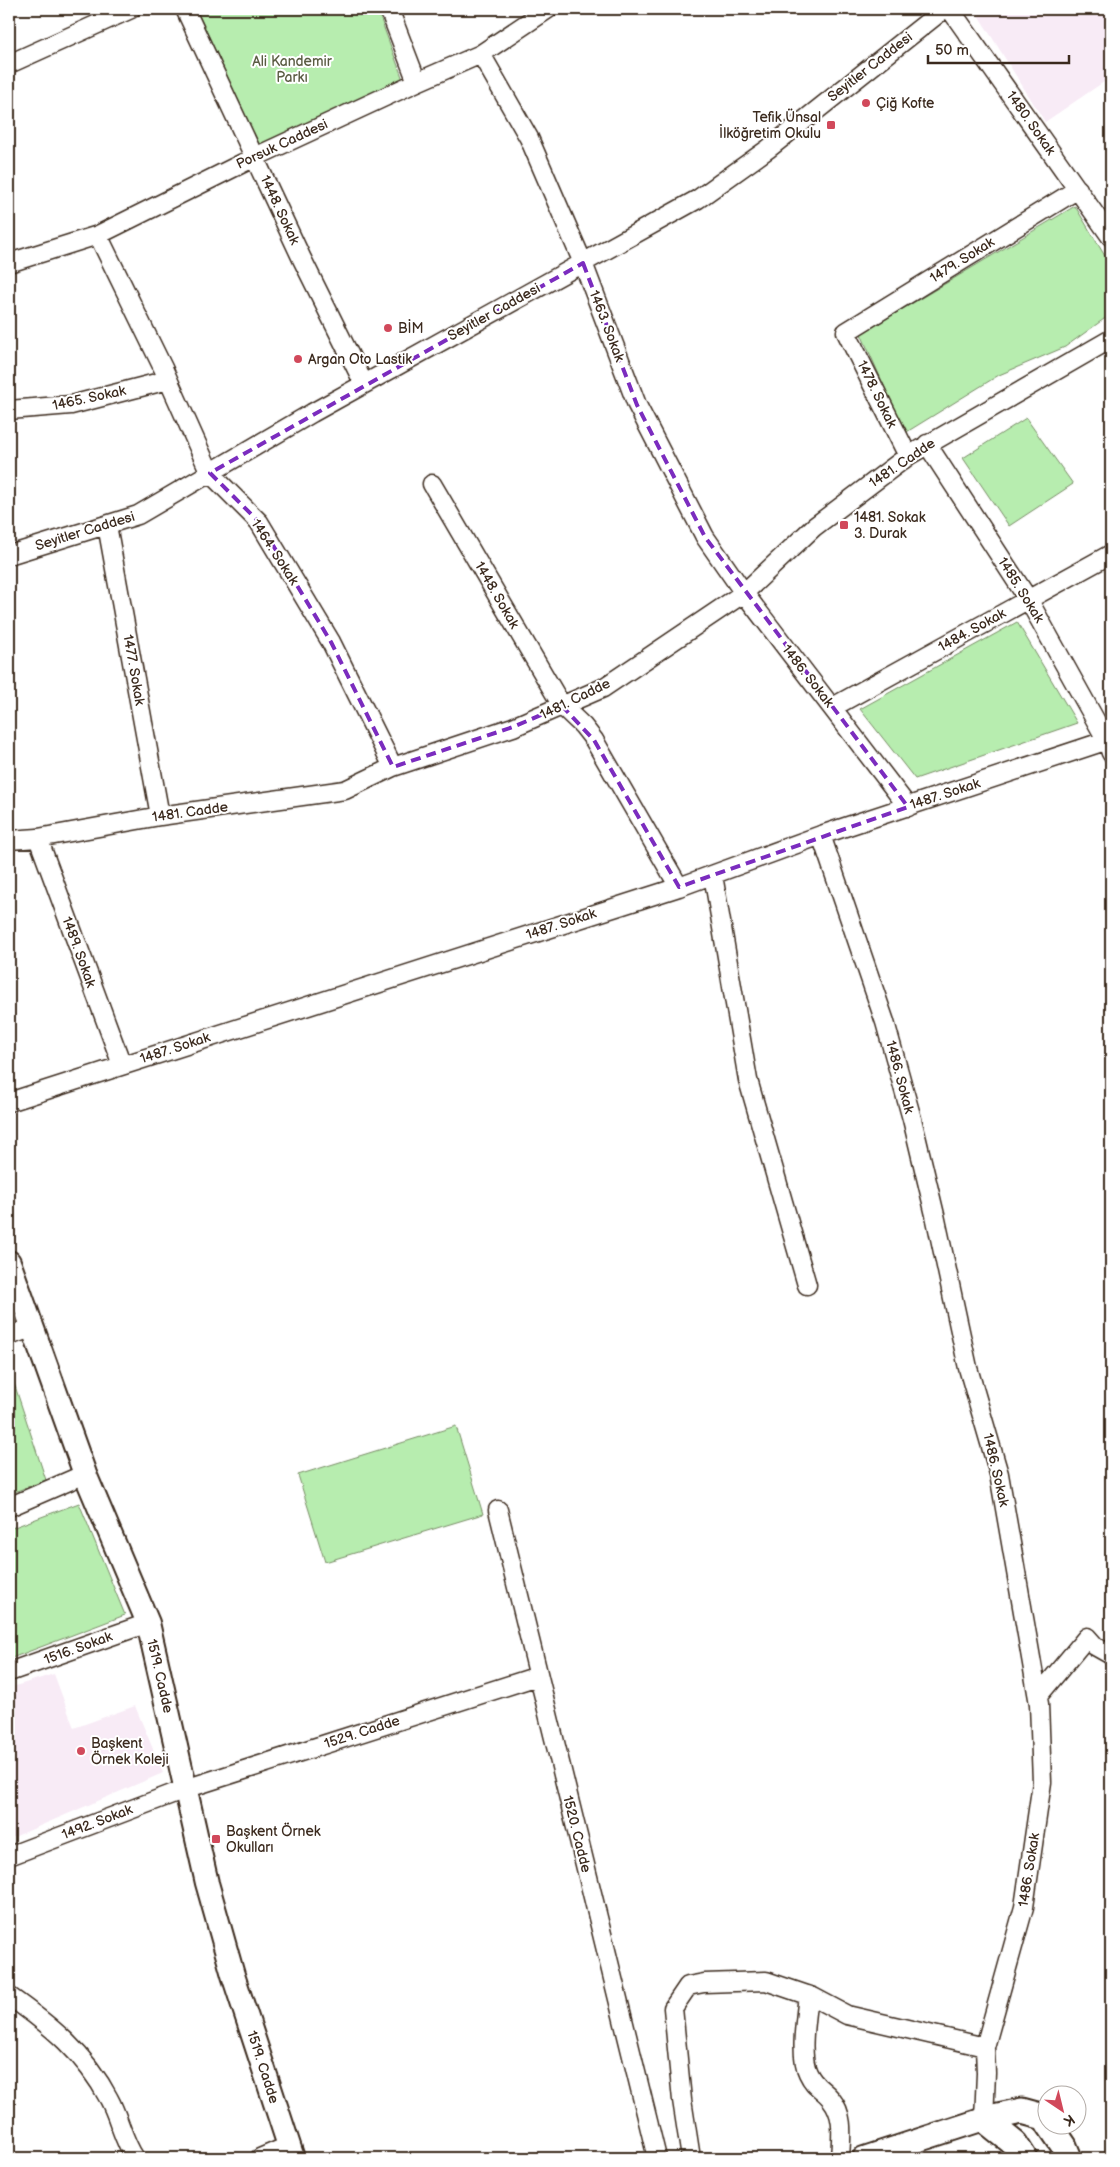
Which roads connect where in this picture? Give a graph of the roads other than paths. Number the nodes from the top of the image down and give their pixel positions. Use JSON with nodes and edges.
{"nodes":[{"id":1,"x":131,"y":9,"type":"edge"},
{"id":2,"x":185,"y":9,"type":"edge"},
{"id":3,"x":388,"y":9,"type":"edge"},
{"id":4,"x":548,"y":9,"type":"edge"},
{"id":5,"x":944,"y":9,"type":"edge"},
{"id":6,"x":950,"y":9,"type":"edge"},
{"id":7,"x":481,"y":54,"type":"junction"},
{"id":8,"x":9,"y":64,"type":"edge"},
{"id":9,"x":416,"y":82,"type":"junction"},
{"id":10,"x":255,"y":157,"type":"junction"},
{"id":11,"x":1078,"y":189,"type":"junction"},
{"id":12,"x":98,"y":235,"type":"junction"},
{"id":13,"x":1111,"y":237,"type":"edge"},
{"id":14,"x":9,"y":263,"type":"edge"},
{"id":15,"x":583,"y":263,"type":"junction"},
{"id":16,"x":846,"y":332,"type":"joint"},
{"id":17,"x":1111,"y":339,"type":"edge"},
{"id":18,"x":168,"y":380,"type":"junction"},
{"id":19,"x":364,"y":384,"type":"junction"},
{"id":20,"x":9,"y":410,"type":"edge"},
{"id":21,"x":927,"y":444,"type":"junction"},
{"id":22,"x":908,"y":456,"type":"junction"},
{"id":23,"x":210,"y":473,"type":"junction"},
{"id":24,"x":432,"y":484,"type":"dead end"},
{"id":25,"x":107,"y":525,"type":"junction"},
{"id":26,"x":1111,"y":554,"type":"edge"},
{"id":27,"x":9,"y":555,"type":"edge"},
{"id":28,"x":744,"y":593,"type":"junction"},
{"id":29,"x":1028,"y":599,"type":"junction"},
{"id":30,"x":562,"y":706,"type":"junction"},
{"id":31,"x":833,"y":707,"type":"junction"},
{"id":32,"x":1110,"y":744,"type":"edge"},
{"id":33,"x":393,"y":767,"type":"junction"},
{"id":34,"x":908,"y":807,"type":"junction"},
{"id":35,"x":160,"y":816,"type":"junction"},
{"id":36,"x":822,"y":835,"type":"junction"},
{"id":37,"x":38,"y":838,"type":"junction"},
{"id":38,"x":9,"y":840,"type":"edge"},
{"id":39,"x":714,"y":875,"type":"junction"},
{"id":40,"x":679,"y":887,"type":"junction"},
{"id":41,"x":122,"y":1065,"type":"junction"},
{"id":42,"x":9,"y":1102,"type":"edge"},
{"id":43,"x":9,"y":1262,"type":"edge"},
{"id":44,"x":807,"y":1285,"type":"dead end"},
{"id":45,"x":31,"y":1328,"type":"junction"},
{"id":46,"x":9,"y":1336,"type":"edge"},
{"id":47,"x":85,"y":1474,"type":"junction"},
{"id":48,"x":9,"y":1507,"type":"edge"},
{"id":49,"x":498,"y":1510,"type":"dead end"},
{"id":50,"x":148,"y":1623,"type":"junction"},
{"id":51,"x":1111,"y":1656,"type":"edge"},
{"id":52,"x":9,"y":1672,"type":"edge"},
{"id":53,"x":538,"y":1676,"type":"junction"},
{"id":54,"x":1038,"y":1696,"type":"junction"},
{"id":55,"x":185,"y":1789,"type":"junction"},
{"id":56,"x":9,"y":1856,"type":"edge"},
{"id":57,"x":808,"y":1995,"type":"junction"},
{"id":58,"x":9,"y":1996,"type":"edge"},
{"id":59,"x":985,"y":2047,"type":"junction"},
{"id":60,"x":1038,"y":2115,"type":"edge"},
{"id":61,"x":984,"y":2119,"type":"junction"},
{"id":62,"x":1056,"y":2134,"type":"edge"},
{"id":63,"x":290,"y":2152,"type":"edge"},
{"id":64,"x":135,"y":2158,"type":"edge"},
{"id":65,"x":260,"y":2158,"type":"edge"},
{"id":66,"x":657,"y":2158,"type":"edge"},
{"id":67,"x":691,"y":2158,"type":"edge"},
{"id":68,"x":840,"y":2158,"type":"edge"},
{"id":69,"x":864,"y":2158,"type":"edge"},
{"id":70,"x":1024,"y":2158,"type":"edge"},
{"id":71,"x":1069,"y":2158,"type":"edge"}],
"edges":[{"from":1,"to":8,"type":"street"},
{"from":2,"to":10,"type":"street","name":"1448. Sokak"},
{"from":3,"to":9,"type":"street"},
{"from":4,"to":7,"type":"street","name":"Porsuk Caddesi"},
{"from":5,"to":15,"type":"street","name":"Seyitler Caddesi"},
{"from":6,"to":11,"type":"street","name":"1480. Sokak"},
{"from":7,"to":9,"type":"street","name":"Porsuk Caddesi"},
{"from":7,"to":15,"type":"street","name":"1463. Sokak"},
{"from":9,"to":10,"type":"street","name":"Porsuk Caddesi"},
{"from":10,"to":12,"type":"street","name":"Porsuk Caddesi"},
{"from":10,"to":19,"type":"street","name":"1448. Sokak"},
{"from":11,"to":13,"type":"street","name":"1480. Sokak"},
{"from":11,"to":16,"type":"street","name":"1479. Sokak"},
{"from":12,"to":14,"type":"street","name":"Porsuk Caddesi"},
{"from":12,"to":18,"type":"street","name":"1464. Sokak"},
{"from":15,"to":19,"type":"street","name":"Seyitler Caddesi"},
{"from":15,"to":28,"type":"street","name":"1463. Sokak"},
{"from":16,"to":22,"type":"street","name":"1478. Sokak"},
{"from":17,"to":21,"type":"street","name":"1481. Cadde"},
{"from":18,"to":20,"type":"street","name":"1465. Sokak"},
{"from":18,"to":23,"type":"street","name":"1464. Sokak"},
{"from":19,"to":23,"type":"street","name":"Seyitler Caddesi"},
{"from":21,"to":22,"type":"street","name":"1481. Cadde"},
{"from":21,"to":29,"type":"street","name":"1485. Sokak"},
{"from":22,"to":28,"type":"street","name":"1481. Cadde"},
{"from":23,"to":25,"type":"street","name":"Seyitler Caddesi"},
{"from":23,"to":33,"type":"street","name":"1464. Sokak"},
{"from":24,"to":30,"type":"street","name":"1448. Sokak"},
{"from":25,"to":27,"type":"street","name":"Seyitler Caddesi"},
{"from":25,"to":35,"type":"street","name":"1477. Sokak"},
{"from":26,"to":29,"type":"street","name":"1484. Sokak"},
{"from":28,"to":30,"type":"street","name":"1481. Cadde"},
{"from":28,"to":31,"type":"street","name":"1486. Sokak"},
{"from":29,"to":31,"type":"street","name":"1484. Sokak"},
{"from":29,"to":32,"type":"street","name":"1485. Sokak"},
{"from":30,"to":33,"type":"street","name":"1481. Cadde"},
{"from":30,"to":40,"type":"street","name":"1448. Sokak"},
{"from":31,"to":34,"type":"street","name":"1486. Sokak"},
{"from":32,"to":34,"type":"street","name":"1487. Sokak"},
{"from":33,"to":35,"type":"street","name":"1481. Cadde"},
{"from":34,"to":36,"type":"street","name":"1487. Sokak"},
{"from":35,"to":37,"type":"street","name":"1481. Cadde"},
{"from":36,"to":39,"type":"street","name":"1487. Sokak"},
{"from":36,"to":54,"type":"street","name":"1486. Sokak"},
{"from":37,"to":38,"type":"street","name":"1481. Cadde"},
{"from":37,"to":41,"type":"street","name":"1489. Sokak"},
{"from":39,"to":40,"type":"street","name":"1487. Sokak"},
{"from":39,"to":44,"type":"street"},
{"from":40,"to":41,"type":"street","name":"1487. Sokak"},
{"from":41,"to":42,"type":"street","name":"1487. Sokak"},
{"from":43,"to":45,"type":"street","name":"1519. Cadde"},
{"from":45,"to":46,"type":"street"},
{"from":45,"to":47,"type":"street","name":"1519. Cadde"},
{"from":47,"to":48,"type":"street"},
{"from":47,"to":50,"type":"street","name":"1519. Cadde"},
{"from":49,"to":53,"type":"street","name":"1520. Cadde"},
{"from":50,"to":52,"type":"street","name":"1516. Sokak"},
{"from":50,"to":55,"type":"street","name":"1519. Cadde"},
{"from":51,"to":54,"type":"street"},
{"from":53,"to":55,"type":"street","name":"1529. Cadde"},
{"from":53,"to":66,"type":"street","name":"1520. Cadde"},
{"from":54,"to":59,"type":"street","name":"1486. Sokak"},
{"from":55,"to":56,"type":"street","name":"1492. Sokak"},
{"from":55,"to":63,"type":"street","name":"1519. Cadde"},
{"from":57,"to":59,"type":"street"},
{"from":57,"to":67,"type":"street"},
{"from":57,"to":68,"type":"street"},
{"from":58,"to":64,"type":"street"},
{"from":59,"to":61,"type":"street","name":"1486. Sokak"},
{"from":60,"to":61,"type":"main road"},
{"from":61,"to":69,"type":"street"},
{"from":61,"to":70,"type":"main road"},
{"from":62,"to":71,"type":"main road"},
{"from":63,"to":65,"type":"street"}]}
